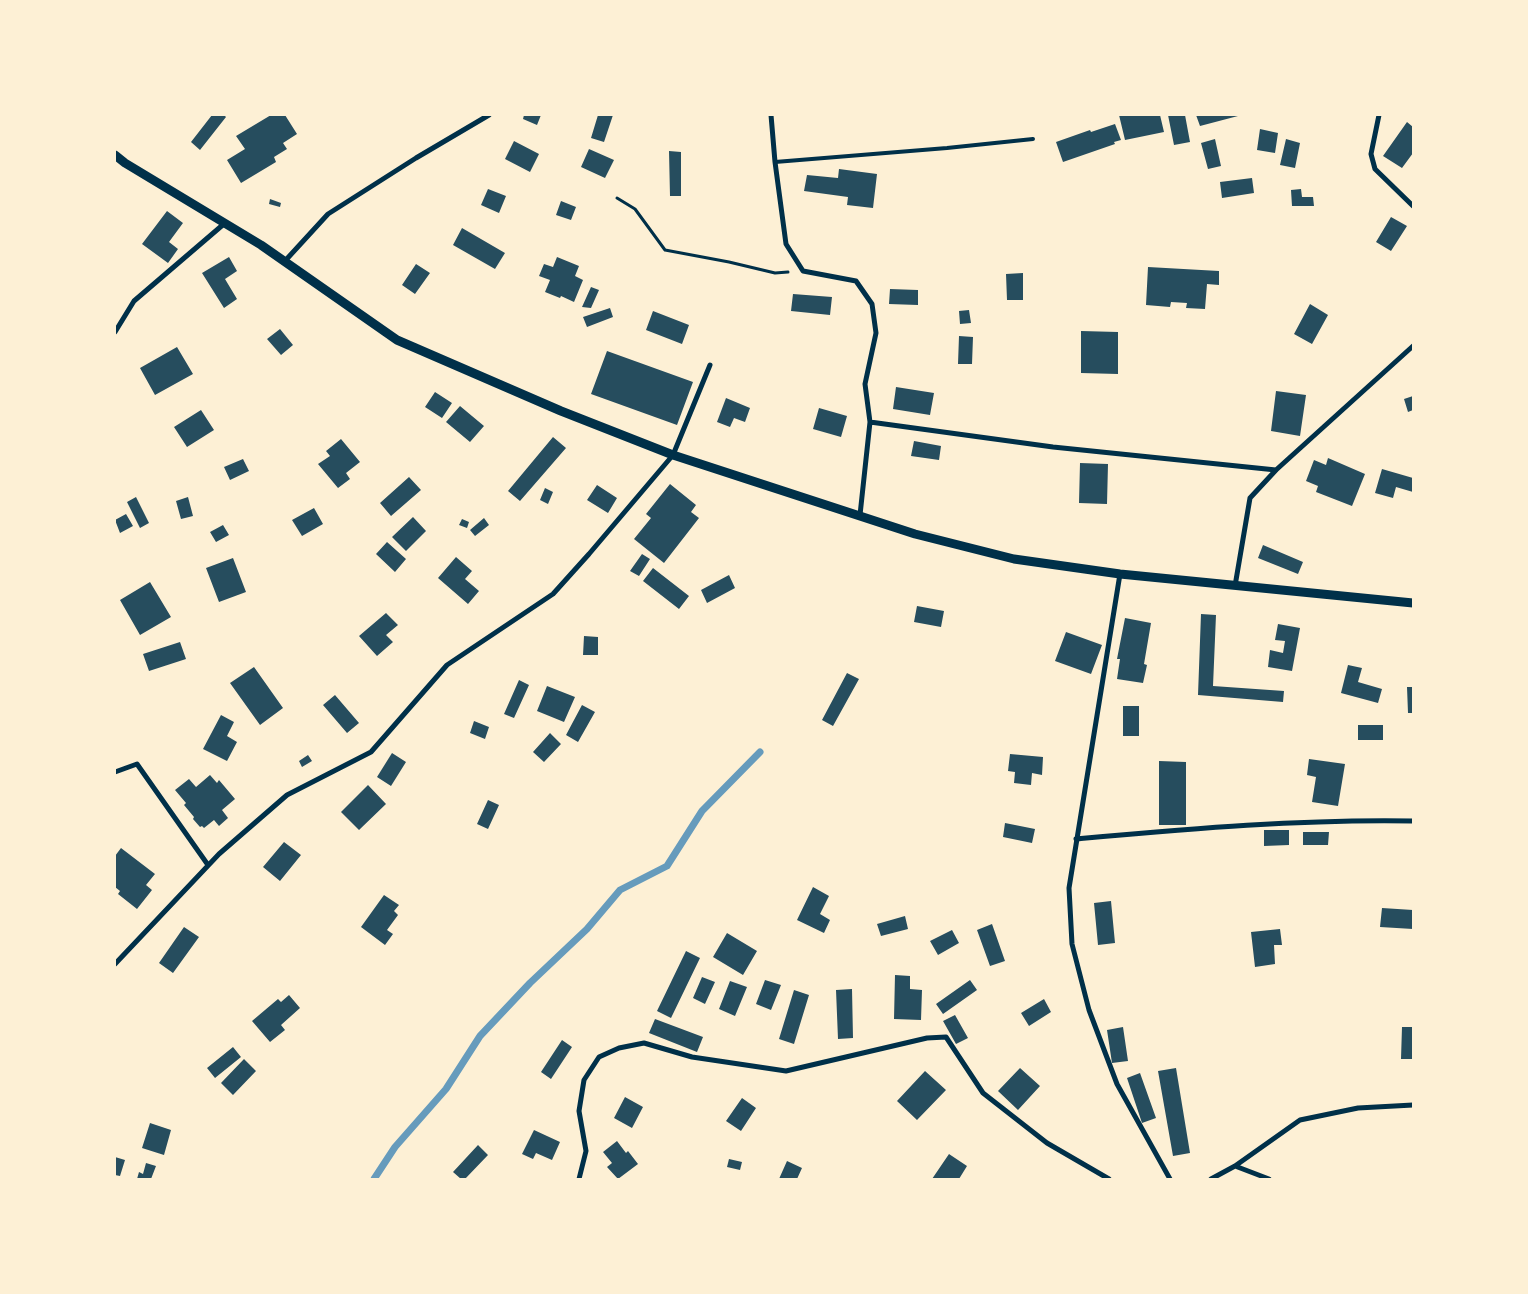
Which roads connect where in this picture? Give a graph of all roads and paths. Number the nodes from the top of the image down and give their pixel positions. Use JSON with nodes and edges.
{"nodes":[{"id":1,"x":489,"y":115,"type":"edge"},
{"id":2,"x":771,"y":115,"type":"edge"},
{"id":3,"x":1379,"y":115,"type":"edge"},
{"id":4,"x":1032,"y":138,"type":"dead end"},
{"id":5,"x":115,"y":155,"type":"edge"},
{"id":6,"x":775,"y":162,"type":"junction"},
{"id":7,"x":617,"y":198,"type":"dead end"},
{"id":8,"x":1413,"y":206,"type":"edge"},
{"id":9,"x":225,"y":223,"type":"junction"},
{"id":10,"x":284,"y":262,"type":"junction"},
{"id":11,"x":803,"y":271,"type":"junction"},
{"id":12,"x":115,"y":332,"type":"edge"},
{"id":13,"x":1413,"y":346,"type":"edge"},
{"id":14,"x":710,"y":365,"type":"dead end"},
{"id":15,"x":870,"y":422,"type":"junction"},
{"id":16,"x":673,"y":455,"type":"junction"},
{"id":17,"x":1276,"y":470,"type":"junction"},
{"id":18,"x":860,"y":515,"type":"junction"},
{"id":19,"x":1120,"y":574,"type":"junction"},
{"id":20,"x":1235,"y":586,"type":"junction"},
{"id":21,"x":1413,"y":603,"type":"edge"},
{"id":22,"x":115,"y":772,"type":"edge"},
{"id":23,"x":1413,"y":822,"type":"edge"},
{"id":24,"x":1076,"y":839,"type":"junction"},
{"id":25,"x":208,"y":866,"type":"junction"},
{"id":26,"x":115,"y":964,"type":"edge"},
{"id":27,"x":1413,"y":1105,"type":"edge"},
{"id":28,"x":1235,"y":1166,"type":"junction"},
{"id":29,"x":579,"y":1179,"type":"edge"},
{"id":30,"x":1110,"y":1179,"type":"edge"},
{"id":31,"x":1170,"y":1179,"type":"edge"},
{"id":32,"x":1211,"y":1179,"type":"edge"},
{"id":33,"x":1269,"y":1179,"type":"edge"}],
"edges":[{"from":1,"to":10,"type":"street"},
{"from":2,"to":6,"type":"street"},
{"from":3,"to":8,"type":"street"},
{"from":4,"to":6,"type":"lane"},
{"from":5,"to":9,"type":"street"},
{"from":6,"to":11,"type":"street"},
{"from":7,"to":11,"type":"path"},
{"from":9,"to":10,"type":"street"},
{"from":9,"to":12,"type":"street"},
{"from":10,"to":16,"type":"street"},
{"from":11,"to":15,"type":"street"},
{"from":13,"to":17,"type":"street"},
{"from":14,"to":16,"type":"street"},
{"from":15,"to":17,"type":"street"},
{"from":15,"to":18,"type":"street"},
{"from":16,"to":18,"type":"street"},
{"from":16,"to":25,"type":"street"},
{"from":17,"to":20,"type":"street"},
{"from":18,"to":19,"type":"street"},
{"from":19,"to":20,"type":"street"},
{"from":19,"to":24,"type":"street"},
{"from":20,"to":21,"type":"street"},
{"from":22,"to":25,"type":"street"},
{"from":23,"to":24,"type":"street"},
{"from":24,"to":31,"type":"street"},
{"from":25,"to":26,"type":"street"},
{"from":27,"to":28,"type":"street"},
{"from":28,"to":32,"type":"street"},
{"from":28,"to":33,"type":"street"},
{"from":29,"to":30,"type":"street"}]}
